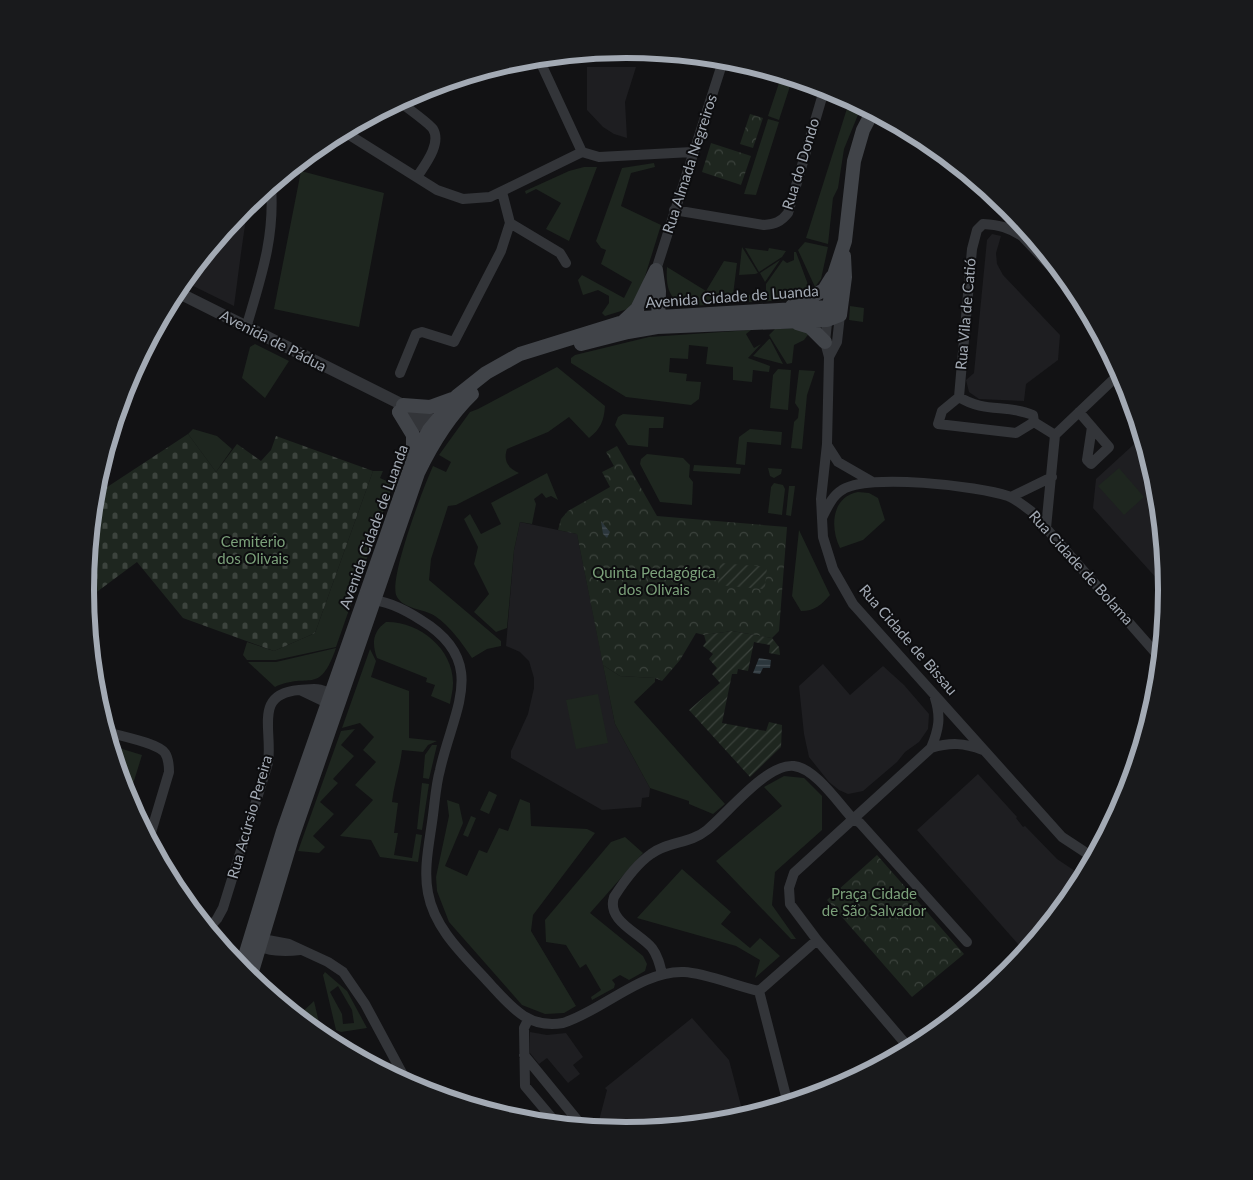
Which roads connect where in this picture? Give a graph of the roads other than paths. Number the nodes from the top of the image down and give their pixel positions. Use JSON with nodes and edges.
{"nodes":[{"id":1,"x":541,"y":65,"type":"edge"},
{"id":2,"x":721,"y":66,"type":"edge"},
{"id":3,"x":823,"y":95,"type":"edge"},
{"id":4,"x":405,"y":106,"type":"edge"},
{"id":5,"x":870,"y":116,"type":"edge"},
{"id":6,"x":350,"y":135,"type":"edge"},
{"id":7,"x":582,"y":152,"type":"junction"},
{"id":8,"x":692,"y":152,"type":"junction"},
{"id":9,"x":417,"y":177,"type":"junction"},
{"id":10,"x":502,"y":192,"type":"junction"},
{"id":11,"x":272,"y":193,"type":"edge"},
{"id":12,"x":674,"y":210,"type":"junction"},
{"id":13,"x":510,"y":223,"type":"junction"},
{"id":14,"x":1033,"y":247,"type":"edge"},
{"id":15,"x":843,"y":249,"type":"junction"},
{"id":16,"x":566,"y":263,"type":"dead end"},
{"id":17,"x":656,"y":270,"type":"joint"},
{"id":18,"x":834,"y":275,"type":"junction"},
{"id":19,"x":653,"y":288,"type":"junction"},
{"id":20,"x":183,"y":296,"type":"edge"},
{"id":21,"x":695,"y":314,"type":"junction"},
{"id":22,"x":832,"y":314,"type":"junction"},
{"id":23,"x":786,"y":315,"type":"junction"},
{"id":24,"x":656,"y":320,"type":"junction"},
{"id":25,"x":620,"y":323,"type":"junction"},
{"id":26,"x":246,"y":328,"type":"junction"},
{"id":27,"x":825,"y":342,"type":"junction"},
{"id":28,"x":829,"y":357,"type":"junction"},
{"id":29,"x":400,"y":373,"type":"dead end"},
{"id":30,"x":1114,"y":377,"type":"edge"},
{"id":31,"x":457,"y":396,"type":"junction"},
{"id":32,"x":959,"y":397,"type":"junction"},
{"id":33,"x":401,"y":409,"type":"junction"},
{"id":34,"x":1078,"y":412,"type":"junction"},
{"id":35,"x":1034,"y":422,"type":"junction"},
{"id":36,"x":1092,"y":427,"type":"dead end"},
{"id":37,"x":434,"y":428,"type":"junction"},
{"id":38,"x":1056,"y":435,"type":"junction"},
{"id":39,"x":827,"y":444,"type":"junction"},
{"id":40,"x":413,"y":460,"type":"junction"},
{"id":41,"x":1052,"y":477,"type":"junction"},
{"id":42,"x":871,"y":481,"type":"junction"},
{"id":43,"x":1011,"y":497,"type":"junction"},
{"id":44,"x":821,"y":519,"type":"junction"},
{"id":45,"x":1046,"y":528,"type":"junction"},
{"id":46,"x":371,"y":602,"type":"junction"},
{"id":47,"x":1155,"y":652,"type":"edge"},
{"id":48,"x":934,"y":695,"type":"junction"},
{"id":49,"x":333,"y":700,"type":"junction"},
{"id":50,"x":114,"y":734,"type":"edge"},
{"id":51,"x":931,"y":748,"type":"junction"},
{"id":52,"x":984,"y":751,"type":"junction"},
{"id":53,"x":853,"y":819,"type":"junction"},
{"id":54,"x":151,"y":831,"type":"edge"},
{"id":55,"x":1089,"y":855,"type":"edge"},
{"id":56,"x":212,"y":924,"type":"edge"},
{"id":57,"x":817,"y":940,"type":"junction"},
{"id":58,"x":257,"y":941,"type":"junction"},
{"id":59,"x":967,"y":942,"type":"dead end"},
{"id":60,"x":245,"y":961,"type":"edge"},
{"id":61,"x":252,"y":969,"type":"edge"},
{"id":62,"x":662,"y":974,"type":"junction"},
{"id":63,"x":759,"y":991,"type":"junction"},
{"id":64,"x":528,"y":1020,"type":"junction"},
{"id":65,"x":905,"y":1044,"type":"edge"},
{"id":66,"x":524,"y":1055,"type":"junction"},
{"id":67,"x":402,"y":1073,"type":"edge"},
{"id":68,"x":786,"y":1097,"type":"edge"},
{"id":69,"x":552,"y":1117,"type":"edge"},
{"id":70,"x":577,"y":1120,"type":"edge"}],
"edges":[{"from":1,"to":7,"type":"street"},
{"from":2,"to":8,"type":"street","name":"Rua Almada Negreiros"},
{"from":3,"to":12,"type":"street","name":"Rua do Dondo"},
{"from":4,"to":9,"type":"street"},
{"from":5,"to":15,"type":"main road","name":"Rua Cidade de Bissau"},
{"from":6,"to":9,"type":"street"},
{"from":7,"to":8,"type":"street"},
{"from":7,"to":10,"type":"street"},
{"from":8,"to":12,"type":"street","name":"Rua Almada Negreiros"},
{"from":9,"to":10,"type":"street"},
{"from":10,"to":13,"type":"street"},
{"from":11,"to":26,"type":"street"},
{"from":12,"to":17,"type":"street","name":"Rua Almada Negreiros"},
{"from":13,"to":16,"type":"street"},
{"from":13,"to":29,"type":"street"},
{"from":14,"to":32,"type":"street","name":"Rua Vila de Catió"},
{"from":15,"to":18,"type":"main road","name":"Rua Cidade de Bissau"},
{"from":15,"to":22,"type":"main road","name":"Rua Cidade de Bissau"},
{"from":17,"to":19,"type":"main road"},
{"from":18,"to":22,"type":"main road","name":"Rua Cidade de Bissau"},
{"from":18,"to":23,"type":"main road"},
{"from":19,"to":21,"type":"main road"},
{"from":19,"to":24,"type":"main road"},
{"from":19,"to":25,"type":"main road"},
{"from":20,"to":26,"type":"street","name":"Avenida de Pádua"},
{"from":21,"to":23,"type":"main road","name":"Avenida Cidade de Luanda"},
{"from":21,"to":24,"type":"main road","name":"Avenida Cidade de Luanda"},
{"from":22,"to":23,"type":"main road","name":"Avenida Cidade de Luanda"},
{"from":22,"to":27,"type":"street","name":"Rua Cidade de Bissau"},
{"from":22,"to":28,"type":"street","name":"Rua Cidade de Bissau"},
{"from":23,"to":24,"type":"main road","name":"Avenida Cidade de Luanda"},
{"from":23,"to":27,"type":"main road"},
{"from":24,"to":25,"type":"main road","name":"Avenida Cidade de Luanda"},
{"from":24,"to":37,"type":"main road","name":"Avenida Cidade de Luanda"},
{"from":25,"to":31,"type":"main road","name":"Avenida Cidade de Luanda"},
{"from":26,"to":33,"type":"street","name":"Avenida de Pádua"},
{"from":27,"to":28,"type":"street","name":"Rua Cidade de Bissau"},
{"from":28,"to":39,"type":"street","name":"Rua Cidade de Bissau"},
{"from":30,"to":34,"type":"street"},
{"from":31,"to":33,"type":"main road"},
{"from":31,"to":37,"type":"main road","name":"Avenida Cidade de Luanda"},
{"from":32,"to":35,"type":"street"},
{"from":32,"to":35,"type":"street"},
{"from":33,"to":37,"type":"street","name":"Avenida de Pádua"},
{"from":33,"to":40,"type":"main road"},
{"from":34,"to":36,"type":"street"},
{"from":34,"to":38,"type":"street"},
{"from":35,"to":38,"type":"street"},
{"from":37,"to":40,"type":"main road","name":"Avenida Cidade de Luanda"},
{"from":37,"to":46,"type":"main road","name":"Avenida Cidade de Luanda"},
{"from":38,"to":41,"type":"street"},
{"from":39,"to":42,"type":"street","name":"Rua Cidade de Bolama"},
{"from":39,"to":44,"type":"street","name":"Rua Cidade de Bissau"},
{"from":40,"to":46,"type":"main road","name":"Avenida Cidade de Luanda"},
{"from":41,"to":43,"type":"street"},
{"from":41,"to":45,"type":"street"},
{"from":42,"to":43,"type":"street","name":"Rua Cidade de Bolama"},
{"from":42,"to":44,"type":"street","name":"Rua Cidade de Bolama"},
{"from":43,"to":45,"type":"street","name":"Rua Cidade de Bolama"},
{"from":44,"to":48,"type":"street","name":"Rua Cidade de Bissau"},
{"from":45,"to":47,"type":"street","name":"Rua Cidade de Bolama"},
{"from":46,"to":49,"type":"main road","name":"Avenida Cidade de Luanda"},
{"from":46,"to":64,"type":"street"},
{"from":48,"to":51,"type":"street"},
{"from":48,"to":52,"type":"street","name":"Rua Cidade de Bissau"},
{"from":49,"to":56,"type":"street","name":"Rua Acúrsio Pereira"},
{"from":49,"to":58,"type":"main road","name":"Avenida Cidade de Luanda"},
{"from":50,"to":54,"type":"street"},
{"from":51,"to":52,"type":"street"},
{"from":51,"to":53,"type":"street"},
{"from":52,"to":55,"type":"street","name":"Rua Cidade de Bissau"},
{"from":53,"to":57,"type":"street"},
{"from":53,"to":59,"type":"street"},
{"from":53,"to":62,"type":"street"},
{"from":57,"to":63,"type":"street"},
{"from":57,"to":65,"type":"street"},
{"from":58,"to":60,"type":"main road","name":"Avenida Cidade de Luanda"},
{"from":58,"to":61,"type":"main road","name":"Avenida Cidade de Luanda"},
{"from":58,"to":67,"type":"street"},
{"from":62,"to":63,"type":"street"},
{"from":62,"to":64,"type":"street"},
{"from":63,"to":68,"type":"street"},
{"from":64,"to":66,"type":"street"},
{"from":66,"to":69,"type":"street"},
{"from":66,"to":70,"type":"street"}]}
